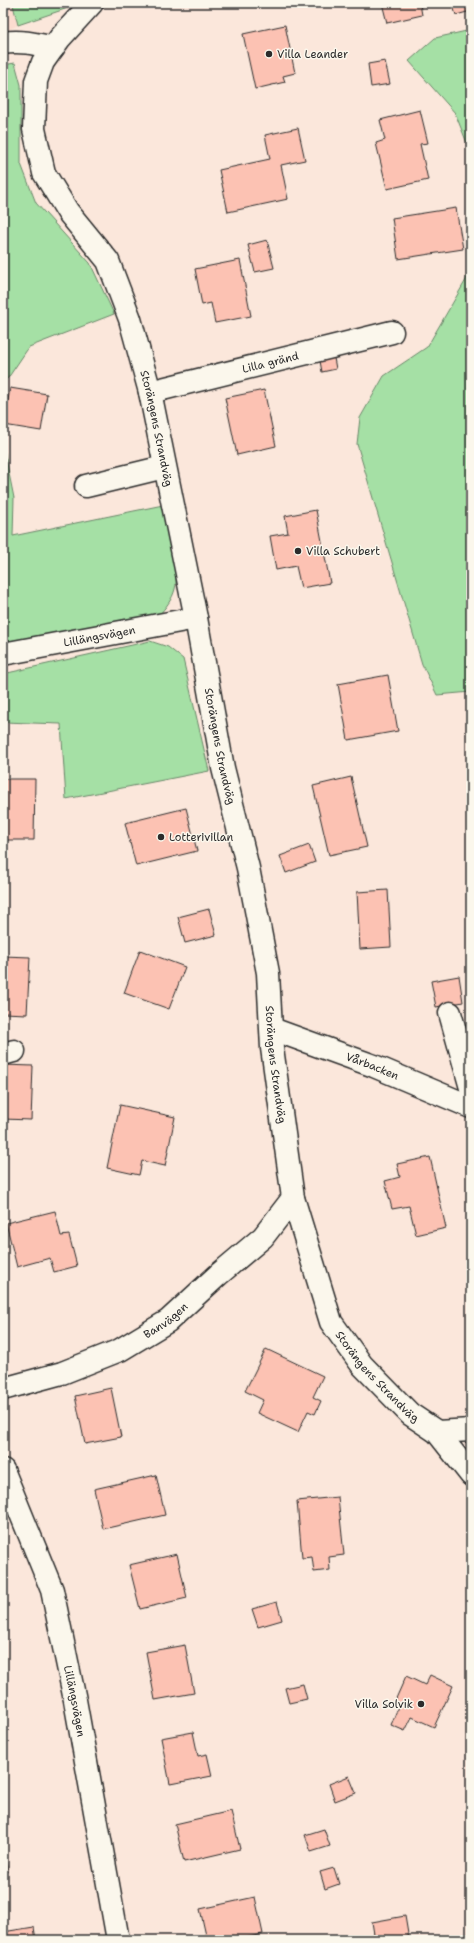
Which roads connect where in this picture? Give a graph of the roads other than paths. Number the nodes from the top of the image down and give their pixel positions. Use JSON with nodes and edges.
{"nodes":[{"id":1,"x":92,"y":3,"type":"edge"},
{"id":2,"x":3,"y":43,"type":"edge"},
{"id":3,"x":53,"y":48,"type":"junction"},
{"id":4,"x":392,"y":332,"type":"dead end"},
{"id":5,"x":150,"y":392,"type":"junction"},
{"id":6,"x":164,"y":467,"type":"junction"},
{"id":7,"x":86,"y":486,"type":"dead end"},
{"id":8,"x":196,"y":618,"type":"junction"},
{"id":9,"x":3,"y":654,"type":"edge"},
{"id":10,"x":450,"y":1012,"type":"dead end"},
{"id":11,"x":272,"y":1029,"type":"junction"},
{"id":12,"x":471,"y":1088,"type":"edge"},
{"id":13,"x":471,"y":1107,"type":"edge"},
{"id":14,"x":294,"y":1198,"type":"junction"},
{"id":15,"x":3,"y":1389,"type":"edge"},
{"id":16,"x":471,"y":1430,"type":"edge"},
{"id":17,"x":437,"y":1432,"type":"junction"},
{"id":18,"x":3,"y":1470,"type":"edge"},
{"id":19,"x":471,"y":1474,"type":"edge"},
{"id":20,"x":118,"y":1940,"type":"edge"}],
"edges":[{"from":1,"to":3,"type":"street","name":"Storängens Strandväg"},
{"from":2,"to":3,"type":"street"},
{"from":3,"to":5,"type":"street","name":"Storängens Strandväg"},
{"from":4,"to":5,"type":"street","name":"Lilla gränd"},
{"from":5,"to":6,"type":"street","name":"Storängens Strandväg"},
{"from":6,"to":7,"type":"street"},
{"from":6,"to":8,"type":"street","name":"Storängens Strandväg"},
{"from":8,"to":9,"type":"street","name":"Lillängsvägen"},
{"from":8,"to":11,"type":"street","name":"Storängens Strandväg"},
{"from":10,"to":12,"type":"street"},
{"from":11,"to":13,"type":"street","name":"Vårbacken"},
{"from":11,"to":14,"type":"street","name":"Storängens Strandväg"},
{"from":14,"to":15,"type":"street","name":"Banvägen"},
{"from":14,"to":17,"type":"street","name":"Storängens Strandväg"},
{"from":16,"to":17,"type":"street"},
{"from":17,"to":19,"type":"street","name":"Storängens Strandväg"},
{"from":18,"to":20,"type":"street","name":"Lillängsvägen"}]}
